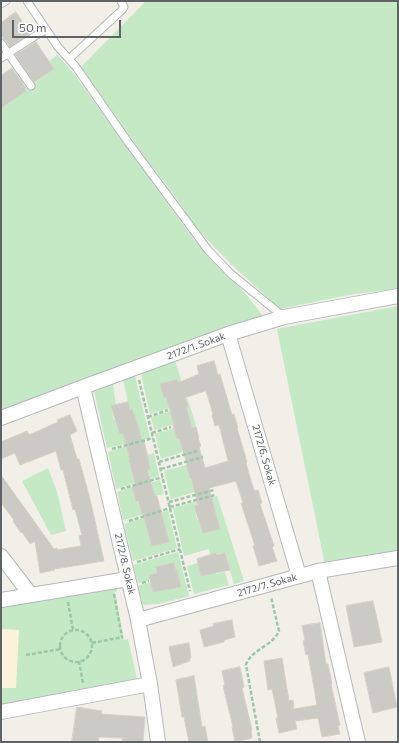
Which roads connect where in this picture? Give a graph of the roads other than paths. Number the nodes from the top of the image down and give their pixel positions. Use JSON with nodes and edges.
{"nodes":[{"id":1,"x":6,"y":1,"type":"edge"},
{"id":2,"x":27,"y":1,"type":"edge"},
{"id":3,"x":121,"y":1,"type":"edge"},
{"id":4,"x":1,"y":4,"type":"edge"},
{"id":5,"x":46,"y":29,"type":"junction"},
{"id":6,"x":1,"y":43,"type":"edge"},
{"id":7,"x":8,"y":53,"type":"junction"},
{"id":8,"x":1,"y":58,"type":"edge"},
{"id":9,"x":69,"y":59,"type":"junction"},
{"id":10,"x":31,"y":86,"type":"dead end"},
{"id":11,"x":398,"y":296,"type":"edge"},
{"id":12,"x":284,"y":317,"type":"junction"},
{"id":13,"x":228,"y":334,"type":"junction"},
{"id":14,"x":83,"y":387,"type":"junction"},
{"id":15,"x":1,"y":418,"type":"edge"},
{"id":16,"x":1,"y":556,"type":"edge"},
{"id":17,"x":398,"y":558,"type":"edge"},
{"id":18,"x":318,"y":571,"type":"junction"},
{"id":19,"x":127,"y":572,"type":"junction"},
{"id":20,"x":299,"y":576,"type":"junction"},
{"id":21,"x":31,"y":595,"type":"junction"},
{"id":22,"x":1,"y":600,"type":"edge"},
{"id":23,"x":139,"y":627,"type":"junction"},
{"id":24,"x":150,"y":684,"type":"junction"},
{"id":25,"x":1,"y":712,"type":"edge"},
{"id":26,"x":158,"y":742,"type":"edge"},
{"id":27,"x":358,"y":742,"type":"edge"}],
"edges":[{"from":1,"to":4,"type":"lane"},
{"from":2,"to":5,"type":"lane"},
{"from":3,"to":9,"type":"lane"},
{"from":5,"to":7,"type":"lane"},
{"from":5,"to":9,"type":"lane"},
{"from":6,"to":7,"type":"lane"},
{"from":7,"to":8,"type":"lane"},
{"from":7,"to":10,"type":"lane"},
{"from":9,"to":12,"type":"lane"},
{"from":11,"to":12,"type":"street","name":"2172/1. Sokak"},
{"from":12,"to":13,"type":"street","name":"2172/1. Sokak"},
{"from":13,"to":14,"type":"street","name":"2172/1. Sokak"},
{"from":13,"to":20,"type":"street","name":"2172/6. Sokak"},
{"from":14,"to":15,"type":"street","name":"2172/1. Sokak"},
{"from":14,"to":19,"type":"street","name":"2172/8. Sokak"},
{"from":16,"to":21,"type":"street"},
{"from":17,"to":18,"type":"street","name":"2172/7. Sokak"},
{"from":18,"to":20,"type":"street","name":"2172/7. Sokak"},
{"from":18,"to":27,"type":"street"},
{"from":19,"to":21,"type":"street"},
{"from":19,"to":23,"type":"street","name":"2172/8. Sokak"},
{"from":20,"to":23,"type":"street","name":"2172/7. Sokak"},
{"from":21,"to":22,"type":"street"},
{"from":23,"to":24,"type":"street","name":"2172/8. Sokak"},
{"from":24,"to":25,"type":"street"},
{"from":24,"to":26,"type":"street","name":"2172/8. Sokak"}]}
